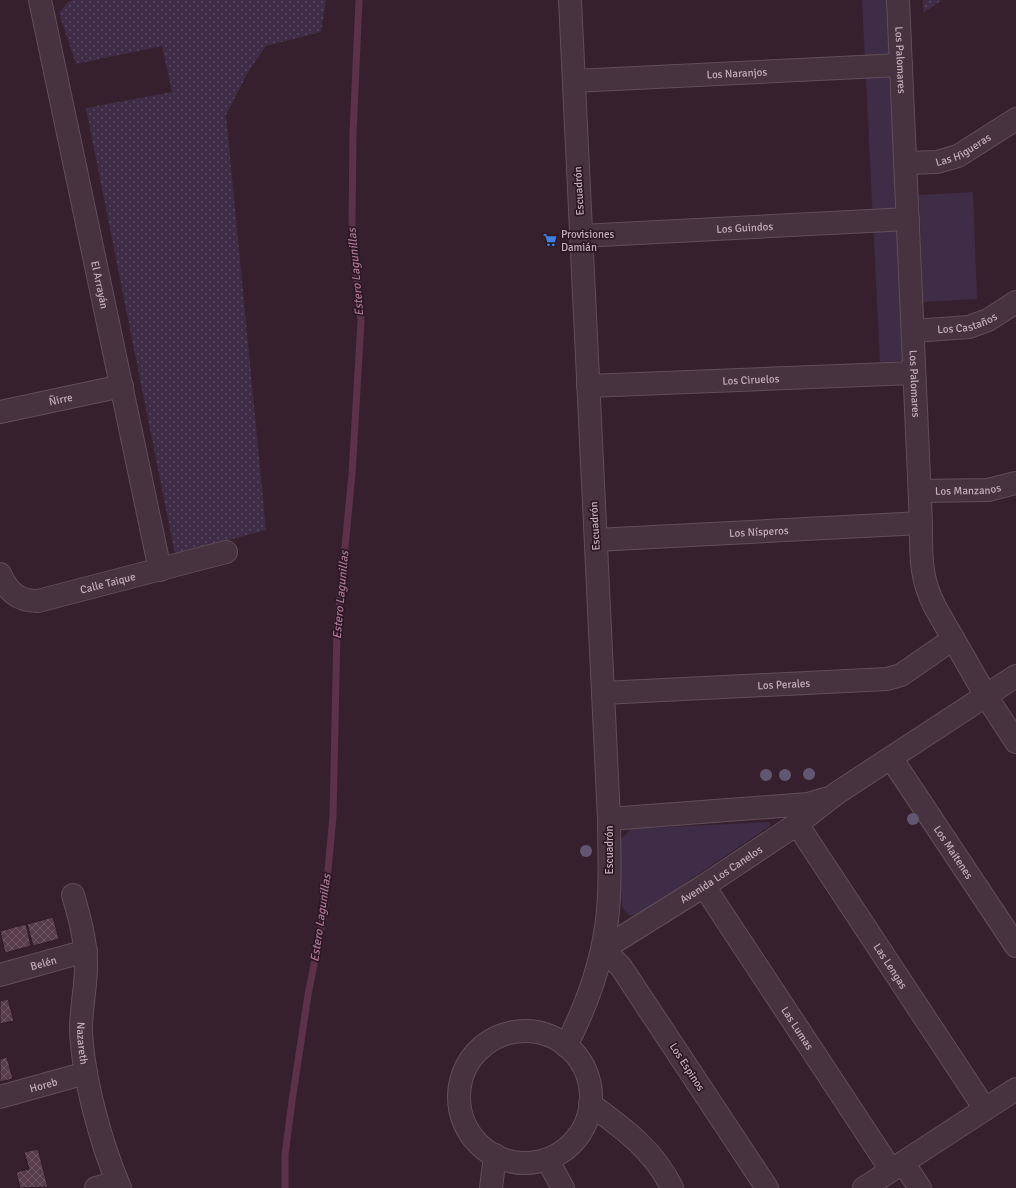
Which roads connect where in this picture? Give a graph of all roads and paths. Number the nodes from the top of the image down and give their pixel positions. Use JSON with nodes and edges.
{"nodes":[{"id":1,"x":40,"y":0,"type":"edge"},
{"id":2,"x":570,"y":0,"type":"edge"},
{"id":3,"x":898,"y":0,"type":"edge"},
{"id":4,"x":901,"y":65,"type":"junction"},
{"id":5,"x":574,"y":81,"type":"junction"},
{"id":6,"x":1016,"y":118,"type":"edge"},
{"id":7,"x":905,"y":163,"type":"junction"},
{"id":8,"x":908,"y":219,"type":"junction"},
{"id":9,"x":581,"y":236,"type":"junction"},
{"id":10,"x":1016,"y":302,"type":"edge"},
{"id":11,"x":912,"y":331,"type":"junction"},
{"id":12,"x":914,"y":373,"type":"junction"},
{"id":13,"x":122,"y":386,"type":"junction"},
{"id":14,"x":588,"y":386,"type":"junction"},
{"id":15,"x":0,"y":412,"type":"edge"},
{"id":16,"x":1016,"y":483,"type":"edge"},
{"id":17,"x":920,"y":491,"type":"junction"},
{"id":18,"x":921,"y":523,"type":"junction"},
{"id":19,"x":596,"y":540,"type":"junction"},
{"id":20,"x":226,"y":552,"type":"dead end"},
{"id":21,"x":160,"y":570,"type":"junction"},
{"id":22,"x":0,"y":574,"type":"edge"},
{"id":23,"x":953,"y":639,"type":"junction"},
{"id":24,"x":1016,"y":676,"type":"edge"},
{"id":25,"x":603,"y":693,"type":"junction"},
{"id":26,"x":986,"y":696,"type":"junction"},
{"id":27,"x":1016,"y":742,"type":"edge"},
{"id":28,"x":891,"y":758,"type":"junction"},
{"id":29,"x":837,"y":794,"type":"junction"},
{"id":30,"x":609,"y":818,"type":"junction"},
{"id":31,"x":797,"y":824,"type":"junction"},
{"id":32,"x":704,"y":886,"type":"junction"},
{"id":33,"x":73,"y":895,"type":"dead end"},
{"id":34,"x":1016,"y":946,"type":"edge"},
{"id":35,"x":602,"y":949,"type":"junction"},
{"id":36,"x":86,"y":951,"type":"junction"},
{"id":37,"x":0,"y":974,"type":"edge"},
{"id":38,"x":566,"y":1046,"type":"junction"},
{"id":39,"x":86,"y":1073,"type":"junction"},
{"id":40,"x":1016,"y":1089,"type":"edge"},
{"id":41,"x":0,"y":1097,"type":"edge"},
{"id":42,"x":590,"y":1104,"type":"junction"},
{"id":43,"x":985,"y":1109,"type":"junction"},
{"id":44,"x":495,"y":1155,"type":"junction"},
{"id":45,"x":547,"y":1159,"type":"junction"},
{"id":46,"x":897,"y":1167,"type":"junction"},
{"id":47,"x":119,"y":1185,"type":"edge"},
{"id":48,"x":96,"y":1188,"type":"edge"},
{"id":49,"x":491,"y":1188,"type":"edge"},
{"id":50,"x":563,"y":1188,"type":"edge"},
{"id":51,"x":672,"y":1188,"type":"edge"},
{"id":52,"x":767,"y":1188,"type":"edge"},
{"id":53,"x":864,"y":1188,"type":"edge"},
{"id":54,"x":920,"y":1188,"type":"edge"}],
"edges":[{"from":1,"to":13,"type":"street","name":"El Arrayán"},
{"from":2,"to":5,"type":"street","name":"Escuadrón"},
{"from":3,"to":4,"type":"street","name":"Los Palomares"},
{"from":4,"to":5,"type":"street","name":"Los Naranjos"},
{"from":4,"to":7,"type":"street","name":"Los Palomares"},
{"from":5,"to":9,"type":"street","name":"Escuadrón"},
{"from":6,"to":7,"type":"street","name":"Las Higueras"},
{"from":7,"to":8,"type":"street","name":"Los Palomares"},
{"from":8,"to":9,"type":"street","name":"Los Guindos"},
{"from":8,"to":11,"type":"street","name":"Los Palomares"},
{"from":9,"to":14,"type":"street","name":"Escuadrón"},
{"from":10,"to":11,"type":"street","name":"Los Castaños"},
{"from":11,"to":12,"type":"street","name":"Los Palomares"},
{"from":12,"to":14,"type":"street","name":"Los Ciruelos"},
{"from":12,"to":17,"type":"street","name":"Los Palomares"},
{"from":13,"to":15,"type":"street","name":"Ñirre"},
{"from":13,"to":21,"type":"street","name":"El Arrayán"},
{"from":14,"to":19,"type":"street","name":"Escuadrón"},
{"from":16,"to":17,"type":"street","name":"Los Manzanos"},
{"from":17,"to":18,"type":"street","name":"Los Palomares"},
{"from":18,"to":19,"type":"street","name":"Los Nísperos"},
{"from":18,"to":23,"type":"street","name":"Los Palomares"},
{"from":19,"to":25,"type":"street","name":"Escuadrón"},
{"from":20,"to":21,"type":"street","name":"Calle Taique"},
{"from":21,"to":22,"type":"street","name":"Calle Taique"},
{"from":23,"to":25,"type":"street","name":"Los Perales"},
{"from":23,"to":26,"type":"street","name":"Los Palomares"},
{"from":24,"to":26,"type":"street","name":"Avenida Los Canelos"},
{"from":25,"to":30,"type":"street","name":"Escuadrón"},
{"from":26,"to":27,"type":"street","name":"Los Palomares"},
{"from":26,"to":28,"type":"street","name":"Avenida Los Canelos"},
{"from":28,"to":29,"type":"street","name":"Avenida Los Canelos"},
{"from":28,"to":34,"type":"street","name":"Los Maitenes"},
{"from":29,"to":30,"type":"street","name":"Avenida Los Canelos"},
{"from":29,"to":31,"type":"street","name":"Avenida Los Canelos"},
{"from":30,"to":35,"type":"street","name":"Escuadrón"},
{"from":31,"to":32,"type":"street","name":"Avenida Los Canelos"},
{"from":31,"to":43,"type":"street","name":"Las Lengas"},
{"from":32,"to":35,"type":"street","name":"Avenida Los Canelos"},
{"from":32,"to":46,"type":"street","name":"Las Lumas"},
{"from":33,"to":36,"type":"street","name":"Nazareth"},
{"from":35,"to":38,"type":"street","name":"Escuadrón"},
{"from":35,"to":52,"type":"street","name":"Los Espinos"},
{"from":36,"to":37,"type":"street","name":"Belén"},
{"from":36,"to":39,"type":"street","name":"Nazareth"},
{"from":38,"to":42,"type":"street"},
{"from":38,"to":44,"type":"street"},
{"from":39,"to":41,"type":"street","name":"Horeb"},
{"from":39,"to":47,"type":"street","name":"Nazareth"},
{"from":40,"to":43,"type":"street"},
{"from":42,"to":45,"type":"street"},
{"from":42,"to":51,"type":"street"},
{"from":43,"to":46,"type":"street"},
{"from":44,"to":45,"type":"street"},
{"from":44,"to":49,"type":"street"},
{"from":45,"to":50,"type":"street"},
{"from":46,"to":53,"type":"street"},
{"from":46,"to":54,"type":"street"},
{"from":47,"to":48,"type":"street"}]}
